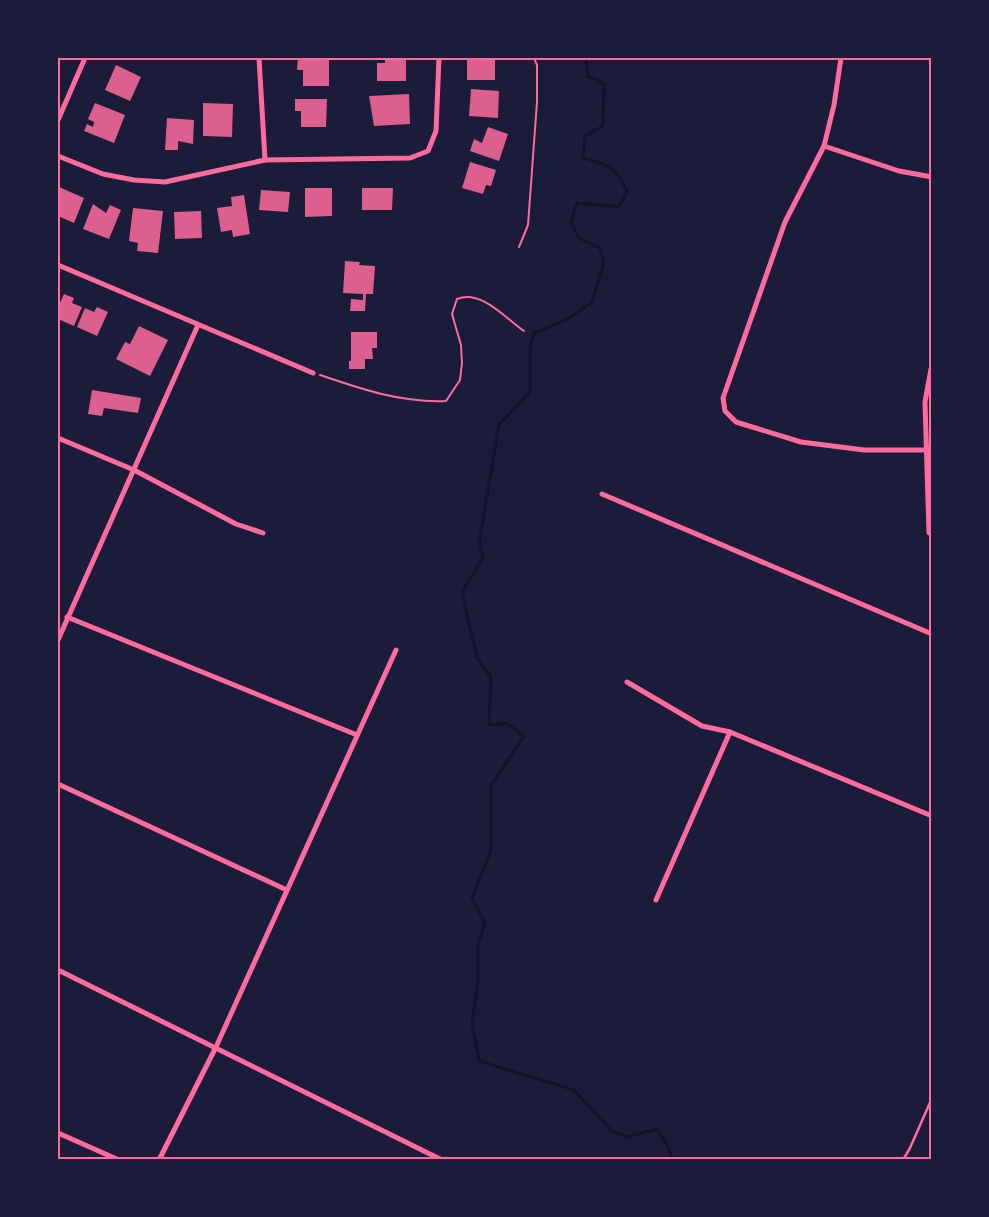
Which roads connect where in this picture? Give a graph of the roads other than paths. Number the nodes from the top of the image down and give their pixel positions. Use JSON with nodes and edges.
{"nodes":[{"id":1,"x":86,"y":58,"type":"edge"},
{"id":2,"x":260,"y":58,"type":"edge"},
{"id":3,"x":439,"y":58,"type":"edge"},
{"id":4,"x":841,"y":58,"type":"edge"},
{"id":5,"x":58,"y":120,"type":"edge"},
{"id":6,"x":824,"y":146,"type":"junction"},
{"id":7,"x":58,"y":156,"type":"edge"},
{"id":8,"x":264,"y":160,"type":"junction"},
{"id":9,"x":932,"y":177,"type":"edge"},
{"id":10,"x":58,"y":265,"type":"edge"},
{"id":11,"x":198,"y":325,"type":"junction"},
{"id":12,"x":931,"y":369,"type":"edge"},
{"id":13,"x":312,"y":373,"type":"road end"},
{"id":14,"x":58,"y":438,"type":"edge"},
{"id":15,"x":925,"y":450,"type":"junction"},
{"id":16,"x":932,"y":450,"type":"edge"},
{"id":17,"x":134,"y":470,"type":"junction"},
{"id":18,"x":602,"y":494,"type":"dead end"},
{"id":19,"x":264,"y":533,"type":"dead end"},
{"id":20,"x":929,"y":533,"type":"dead end"},
{"id":21,"x":67,"y":617,"type":"junction"},
{"id":22,"x":932,"y":634,"type":"edge"},
{"id":23,"x":58,"y":640,"type":"edge"},
{"id":24,"x":396,"y":650,"type":"dead end"},
{"id":25,"x":627,"y":682,"type":"dead end"},
{"id":26,"x":730,"y":732,"type":"junction"},
{"id":27,"x":357,"y":735,"type":"junction"},
{"id":28,"x":58,"y":784,"type":"edge"},
{"id":29,"x":932,"y":816,"type":"edge"},
{"id":30,"x":287,"y":890,"type":"junction"},
{"id":31,"x":656,"y":900,"type":"dead end"},
{"id":32,"x":58,"y":970,"type":"edge"},
{"id":33,"x":216,"y":1047,"type":"junction"},
{"id":34,"x":932,"y":1098,"type":"edge"},
{"id":35,"x":58,"y":1133,"type":"edge"},
{"id":36,"x":119,"y":1160,"type":"edge"},
{"id":37,"x":159,"y":1160,"type":"edge"},
{"id":38,"x":442,"y":1160,"type":"edge"},
{"id":39,"x":903,"y":1160,"type":"edge"}],
"edges":[{"from":1,"to":5,"type":"street"},
{"from":2,"to":8,"type":"street"},
{"from":3,"to":8,"type":"street"},
{"from":4,"to":6,"type":"street"},
{"from":6,"to":9,"type":"street"},
{"from":6,"to":15,"type":"street"},
{"from":7,"to":8,"type":"street"},
{"from":10,"to":11,"type":"street"},
{"from":11,"to":13,"type":"street"},
{"from":11,"to":17,"type":"street"},
{"from":12,"to":15,"type":"street"},
{"from":14,"to":17,"type":"street"},
{"from":15,"to":16,"type":"street"},
{"from":15,"to":20,"type":"street"},
{"from":17,"to":19,"type":"street"},
{"from":17,"to":21,"type":"street"},
{"from":18,"to":22,"type":"street"},
{"from":21,"to":23,"type":"street"},
{"from":21,"to":27,"type":"street"},
{"from":24,"to":27,"type":"street"},
{"from":25,"to":26,"type":"street"},
{"from":26,"to":29,"type":"street"},
{"from":26,"to":31,"type":"street"},
{"from":27,"to":30,"type":"street"},
{"from":28,"to":30,"type":"street"},
{"from":30,"to":33,"type":"street"},
{"from":32,"to":33,"type":"street"},
{"from":33,"to":37,"type":"street"},
{"from":33,"to":38,"type":"street"},
{"from":34,"to":39,"type":"lane"},
{"from":35,"to":36,"type":"street"}]}
